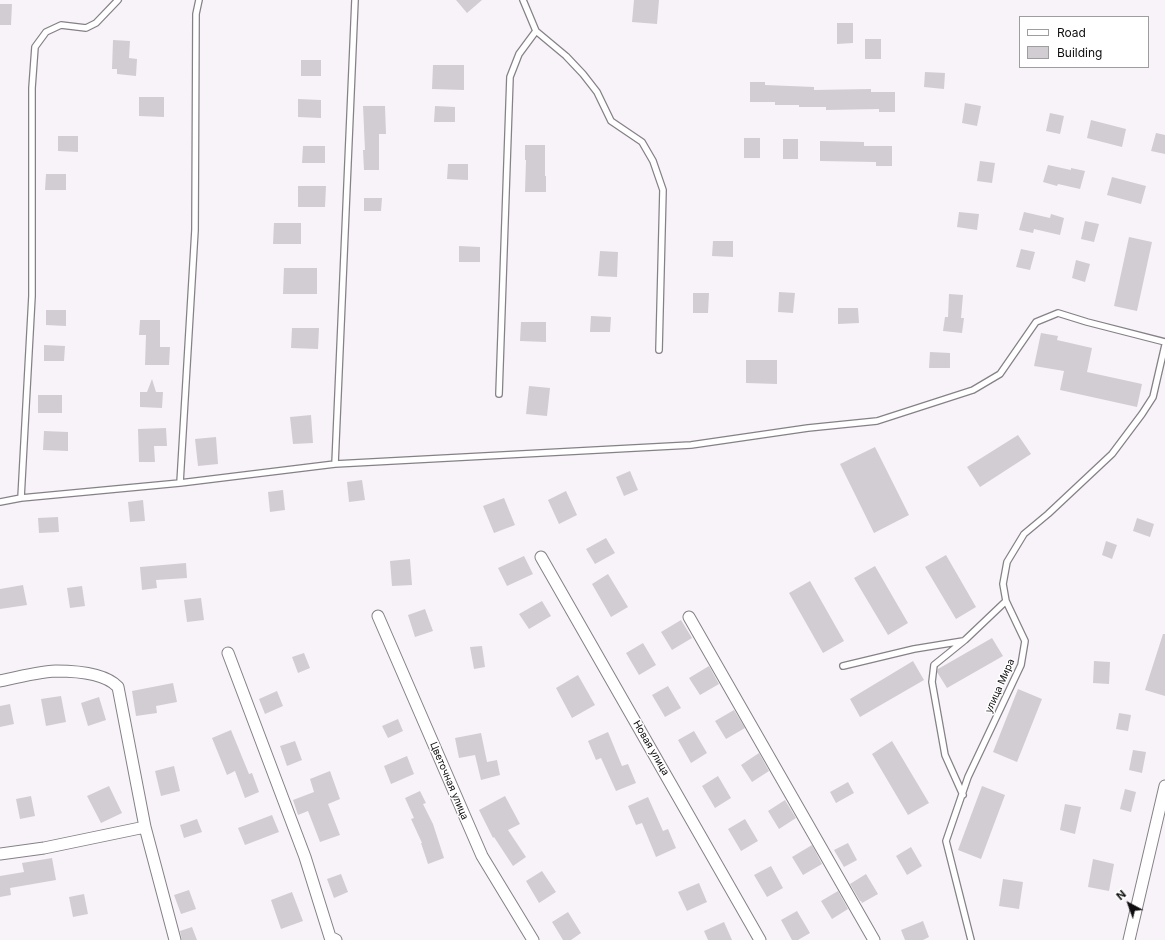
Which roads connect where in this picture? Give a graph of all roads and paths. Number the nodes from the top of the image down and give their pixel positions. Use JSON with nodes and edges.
{"nodes":[{"id":1,"x":118,"y":0,"type":"edge"},
{"id":2,"x":199,"y":0,"type":"edge"},
{"id":3,"x":355,"y":0,"type":"edge"},
{"id":4,"x":523,"y":0,"type":"edge"},
{"id":5,"x":536,"y":31,"type":"junction"},
{"id":6,"x":1165,"y":344,"type":"edge"},
{"id":7,"x":659,"y":350,"type":"dead end"},
{"id":8,"x":499,"y":394,"type":"dead end"},
{"id":9,"x":335,"y":464,"type":"junction"},
{"id":10,"x":180,"y":483,"type":"junction"},
{"id":11,"x":21,"y":498,"type":"junction"},
{"id":12,"x":0,"y":502,"type":"edge"},
{"id":13,"x":541,"y":557,"type":"dead end"},
{"id":14,"x":1006,"y":601,"type":"junction"},
{"id":15,"x":378,"y":616,"type":"dead end"},
{"id":16,"x":689,"y":617,"type":"dead end"},
{"id":17,"x":966,"y":640,"type":"junction"},
{"id":18,"x":228,"y":653,"type":"dead end"},
{"id":19,"x":843,"y":666,"type":"dead end"},
{"id":20,"x":0,"y":681,"type":"edge"},
{"id":21,"x":1165,"y":786,"type":"edge"},
{"id":22,"x":963,"y":795,"type":"junction"},
{"id":23,"x":146,"y":827,"type":"junction"},
{"id":24,"x":0,"y":854,"type":"edge"},
{"id":25,"x":329,"y":939,"type":"edge"},
{"id":26,"x":176,"y":940,"type":"edge"},
{"id":27,"x":533,"y":940,"type":"edge"},
{"id":28,"x":760,"y":940,"type":"edge"},
{"id":29,"x":874,"y":940,"type":"edge"},
{"id":30,"x":971,"y":940,"type":"edge"},
{"id":31,"x":1129,"y":940,"type":"edge"}],
"edges":[{"from":1,"to":11,"type":"lane"},
{"from":2,"to":10,"type":"lane"},
{"from":3,"to":9,"type":"lane"},
{"from":4,"to":5,"type":"lane"},
{"from":5,"to":7,"type":"lane"},
{"from":5,"to":8,"type":"lane"},
{"from":6,"to":9,"type":"lane"},
{"from":6,"to":14,"type":"lane","name":"улица Мира"},
{"from":9,"to":10,"type":"lane"},
{"from":10,"to":11,"type":"lane"},
{"from":11,"to":12,"type":"lane"},
{"from":13,"to":28,"type":"street","name":"Новая улица"},
{"from":14,"to":17,"type":"lane"},
{"from":14,"to":22,"type":"lane","name":"улица Мира"},
{"from":15,"to":27,"type":"street","name":"Цветочная улица"},
{"from":16,"to":29,"type":"street"},
{"from":17,"to":19,"type":"lane"},
{"from":17,"to":22,"type":"lane"},
{"from":18,"to":25,"type":"street"},
{"from":20,"to":23,"type":"street"},
{"from":21,"to":31,"type":"street"},
{"from":22,"to":30,"type":"lane","name":"улица Мира"},
{"from":23,"to":24,"type":"street"},
{"from":23,"to":26,"type":"street"}]}
